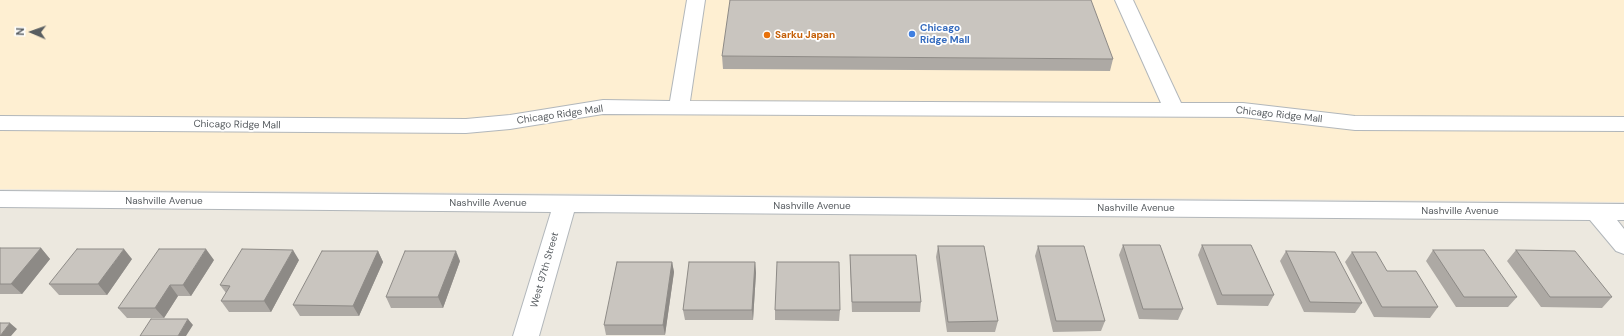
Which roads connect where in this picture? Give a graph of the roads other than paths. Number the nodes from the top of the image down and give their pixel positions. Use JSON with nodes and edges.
{"nodes":[{"id":1,"x":696,"y":0,"type":"edge"},
{"id":2,"x":1124,"y":0,"type":"edge"},
{"id":3,"x":679,"y":108,"type":"junction"},
{"id":4,"x":1174,"y":110,"type":"junction"},
{"id":5,"x":0,"y":123,"type":"edge"},
{"id":6,"x":1624,"y":124,"type":"edge"},
{"id":7,"x":0,"y":199,"type":"edge"},
{"id":8,"x":565,"y":204,"type":"junction"},
{"id":9,"x":1596,"y":212,"type":"junction"},
{"id":10,"x":1624,"y":212,"type":"edge"},
{"id":11,"x":1624,"y":246,"type":"edge"},
{"id":12,"x":526,"y":336,"type":"edge"}],
"edges":[{"from":1,"to":3,"type":"street"},
{"from":2,"to":4,"type":"street"},
{"from":3,"to":4,"type":"street","name":"Chicago Ridge Mall"},
{"from":3,"to":5,"type":"street","name":"Chicago Ridge Mall"},
{"from":4,"to":6,"type":"street","name":"Chicago Ridge Mall"},
{"from":7,"to":8,"type":"street","name":"Nashville Avenue"},
{"from":8,"to":9,"type":"street","name":"Nashville Avenue"},
{"from":8,"to":12,"type":"street","name":"West 97th Street"},
{"from":9,"to":10,"type":"street","name":"Nashville Avenue"},
{"from":9,"to":11,"type":"street"}]}
